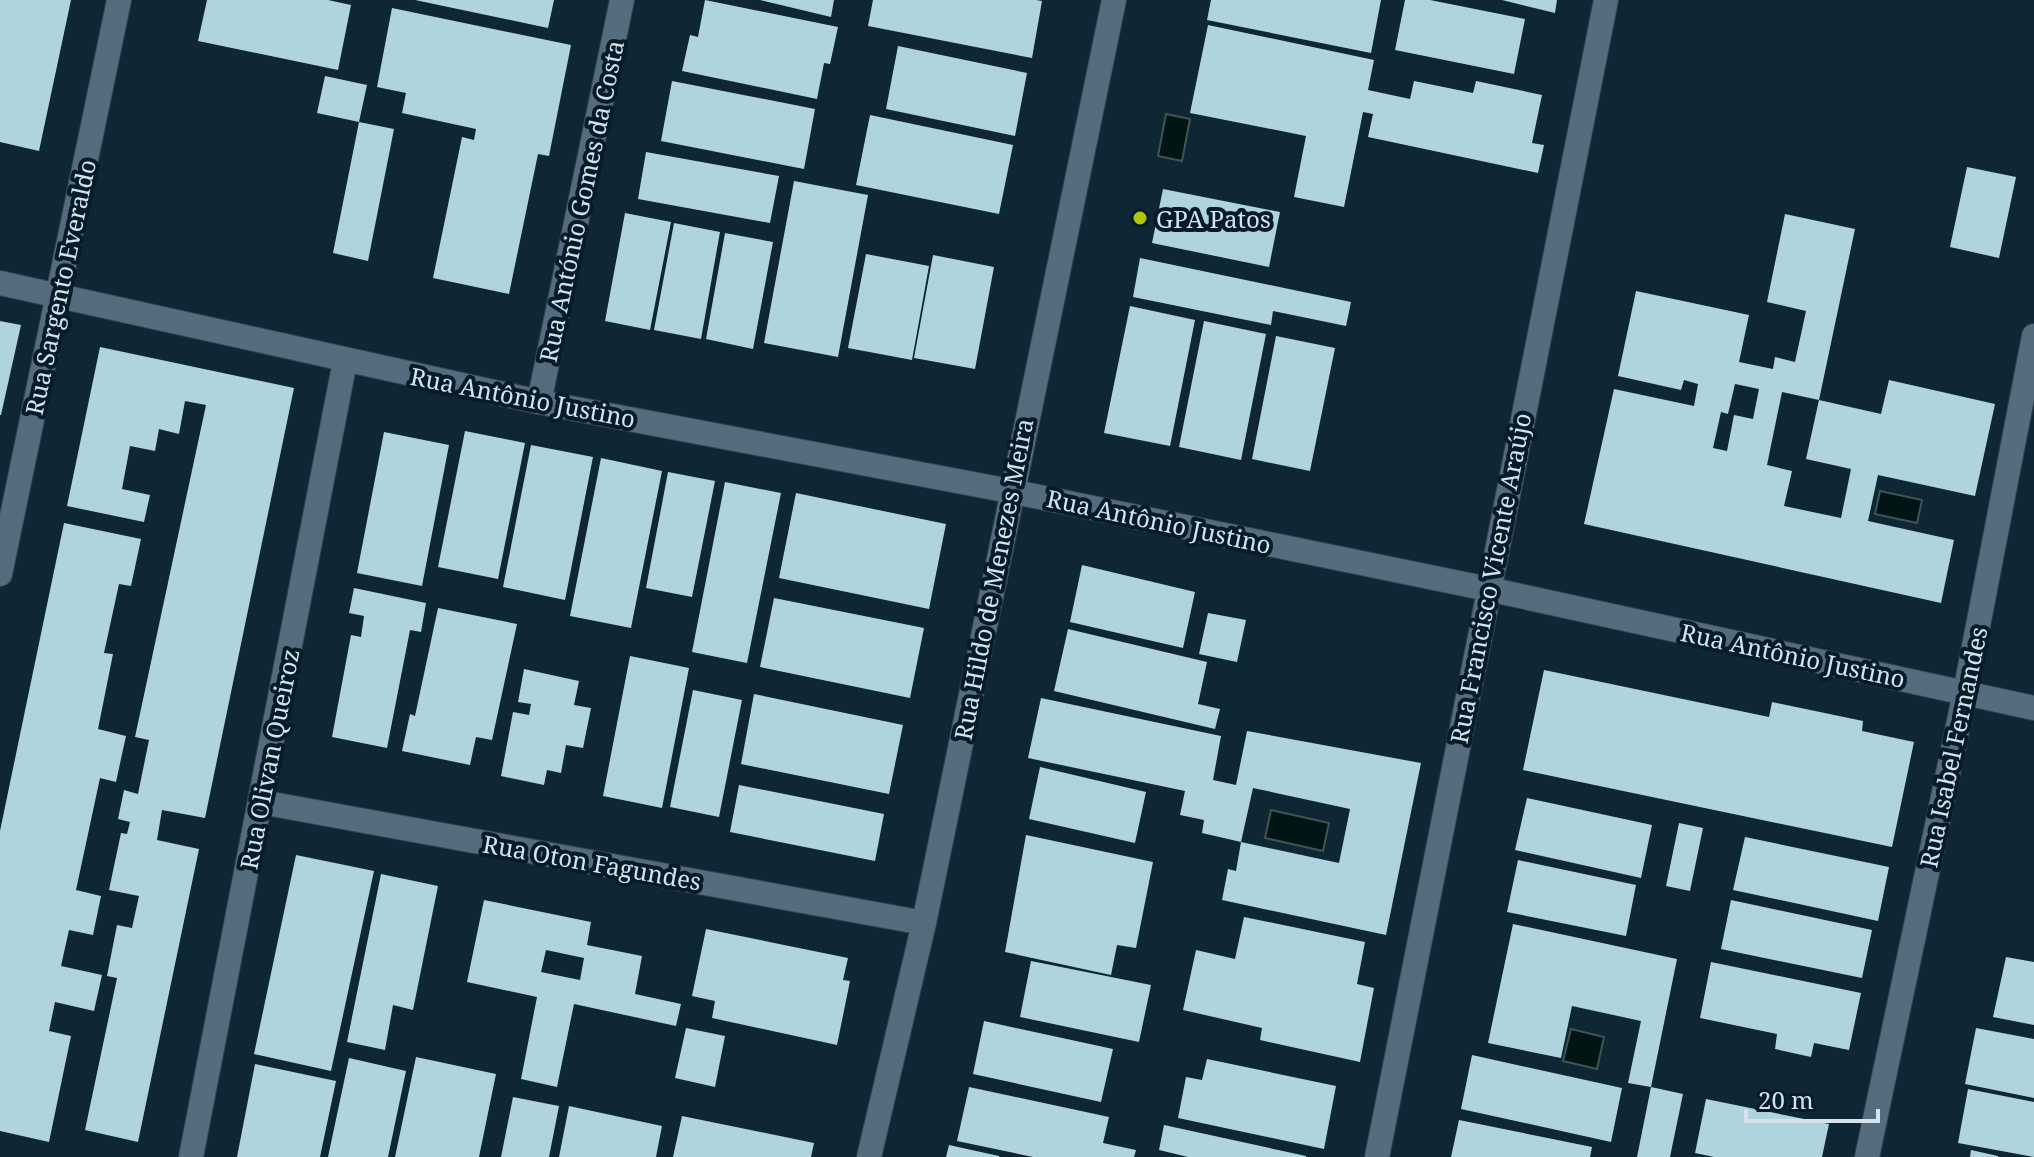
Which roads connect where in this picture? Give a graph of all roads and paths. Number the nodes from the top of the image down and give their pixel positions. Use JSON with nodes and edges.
{"nodes":[{"id":1,"x":119,"y":0,"type":"edge"},
{"id":2,"x":622,"y":0,"type":"edge"},
{"id":3,"x":1114,"y":0,"type":"edge"},
{"id":4,"x":1606,"y":0,"type":"edge"},
{"id":5,"x":0,"y":283,"type":"edge"},
{"id":6,"x":59,"y":296,"type":"junction"},
{"id":7,"x":2034,"y":336,"type":"edge"},
{"id":8,"x":345,"y":361,"type":"junction"},
{"id":9,"x":539,"y":402,"type":"junction"},
{"id":10,"x":1010,"y":491,"type":"junction"},
{"id":11,"x":0,"y":574,"type":"edge"},
{"id":12,"x":1488,"y":589,"type":"junction"},
{"id":13,"x":1965,"y":693,"type":"junction"},
{"id":14,"x":2034,"y":708,"type":"edge"},
{"id":15,"x":261,"y":802,"type":"junction"},
{"id":16,"x":924,"y":923,"type":"junction"},
{"id":17,"x":191,"y":1157,"type":"edge"},
{"id":18,"x":869,"y":1157,"type":"edge"},
{"id":19,"x":1377,"y":1157,"type":"edge"},
{"id":20,"x":1867,"y":1157,"type":"edge"}],
"edges":[{"from":1,"to":6,"type":"street","name":"Rua Sargento Everaldo"},
{"from":2,"to":9,"type":"street","name":"Rua António Gomes da Costa"},
{"from":3,"to":10,"type":"street","name":"Rua Hildo de Menezes Meira"},
{"from":4,"to":12,"type":"street","name":"Rua Francisco Vicente Araújo"},
{"from":5,"to":6,"type":"street","name":"Rua Antônio Justino"},
{"from":6,"to":8,"type":"street","name":"Rua Antônio Justino"},
{"from":6,"to":11,"type":"street","name":"Rua Sargento Everaldo"},
{"from":7,"to":13,"type":"street","name":"Rua Isabel Fernandes"},
{"from":8,"to":9,"type":"street","name":"Rua Antônio Justino"},
{"from":8,"to":15,"type":"street","name":"Rua Olivan Queiroz"},
{"from":9,"to":10,"type":"street","name":"Rua Antônio Justino"},
{"from":10,"to":12,"type":"street","name":"Rua Antônio Justino"},
{"from":10,"to":16,"type":"street","name":"Rua Hildo de Menezes Meira"},
{"from":12,"to":13,"type":"street","name":"Rua Antônio Justino"},
{"from":12,"to":19,"type":"street","name":"Rua Francisco Vicente Araújo"},
{"from":13,"to":14,"type":"street","name":"Rua Antônio Justino"},
{"from":13,"to":20,"type":"street","name":"Rua Isabel Fernandes"},
{"from":15,"to":16,"type":"street","name":"Rua Oton Fagundes"},
{"from":15,"to":17,"type":"street","name":"Rua Olivan Queiroz"},
{"from":16,"to":18,"type":"street","name":"Rua Hildo de Menezes Meira"}]}
